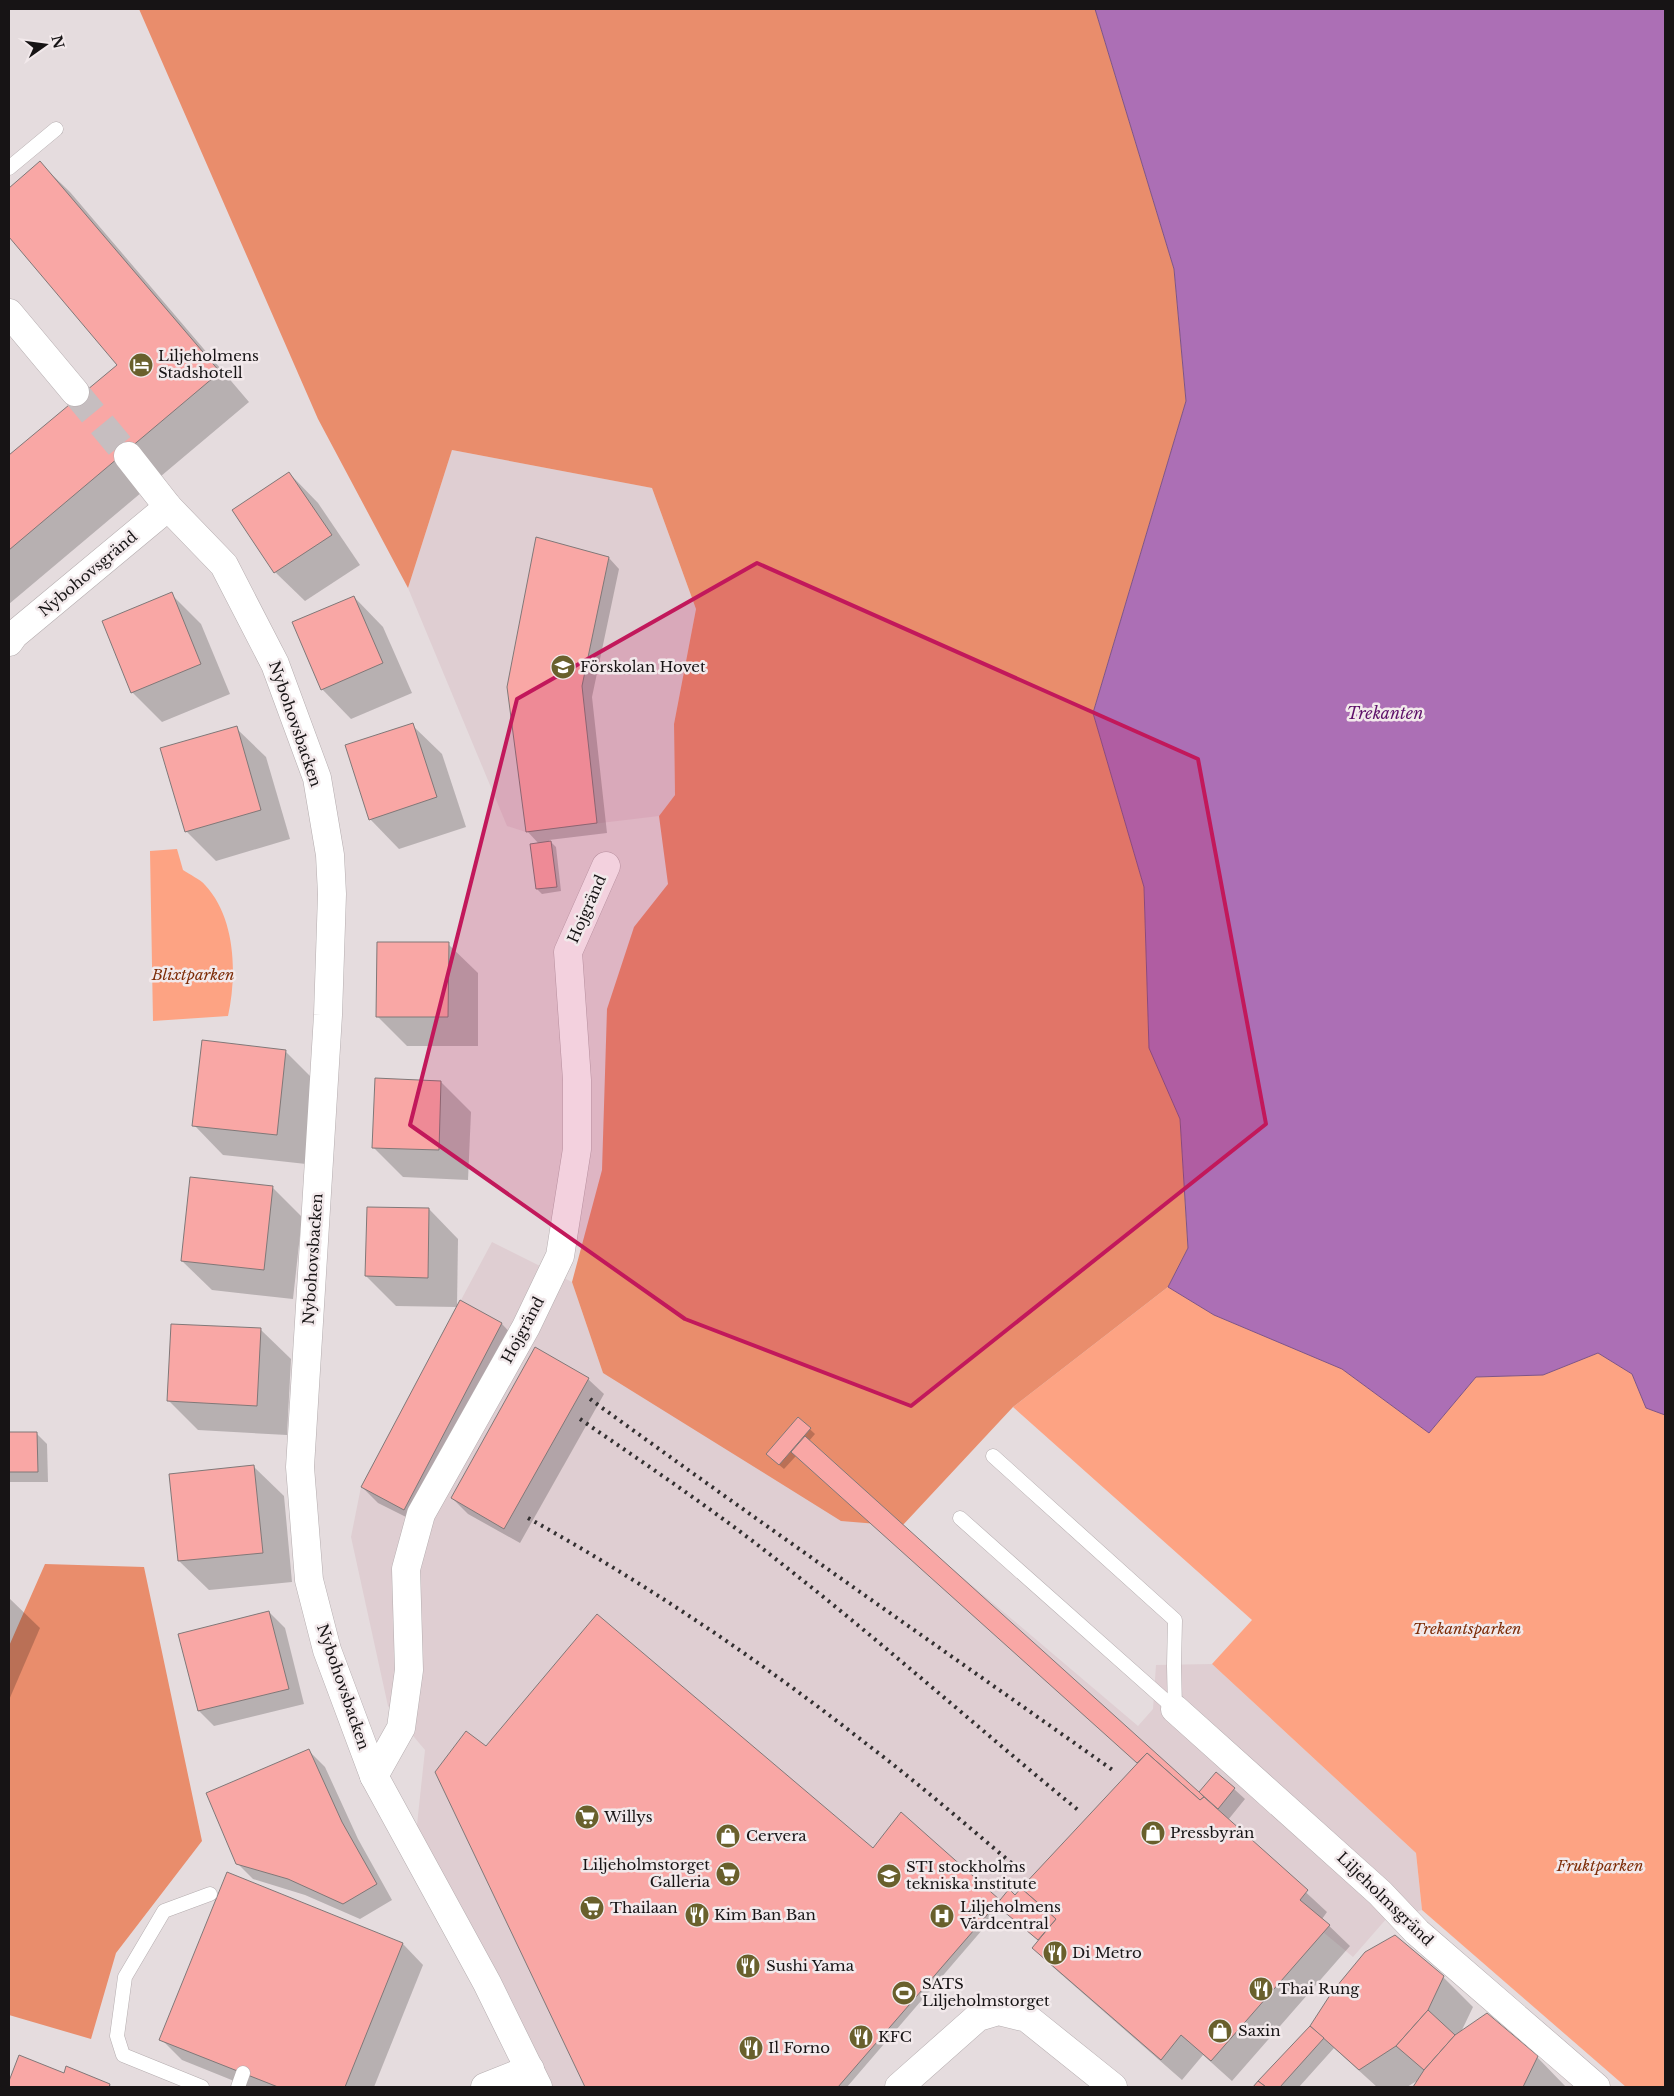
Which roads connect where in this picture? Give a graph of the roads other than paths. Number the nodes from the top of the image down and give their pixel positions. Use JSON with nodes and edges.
{"nodes":[{"id":1,"x":56,"y":129,"type":"dead end"},
{"id":2,"x":9,"y":168,"type":"edge"},
{"id":3,"x":9,"y":313,"type":"edge"},
{"id":4,"x":75,"y":392,"type":"tunnel mouth"},
{"id":5,"x":128,"y":456,"type":"tunnel mouth"},
{"id":6,"x":168,"y":507,"type":"junction"},
{"id":7,"x":9,"y":642,"type":"edge"},
{"id":8,"x":606,"y":866,"type":"dead end"},
{"id":9,"x":993,"y":1456,"type":"dead end"},
{"id":10,"x":960,"y":1518,"type":"dead end"},
{"id":11,"x":1175,"y":1709,"type":"junction"},
{"id":12,"x":374,"y":1776,"type":"junction"},
{"id":13,"x":210,"y":1894,"type":"dead end"},
{"id":14,"x":243,"y":2073,"type":"dead end"},
{"id":15,"x":534,"y":2078,"type":"edge"},
{"id":16,"x":202,"y":2087,"type":"edge"},
{"id":17,"x":238,"y":2087,"type":"edge"},
{"id":18,"x":485,"y":2087,"type":"edge"},
{"id":19,"x":899,"y":2087,"type":"edge"},
{"id":20,"x":1113,"y":2087,"type":"edge"},
{"id":21,"x":1596,"y":2087,"type":"edge"}],
"edges":[{"from":1,"to":2,"type":"lane"},
{"from":3,"to":4,"type":"street"},
{"from":5,"to":6,"type":"street","name":"Nybohovsbacken"},
{"from":6,"to":7,"type":"street","name":"Nybohovsgränd"},
{"from":6,"to":12,"type":"street","name":"Nybohovsbacken"},
{"from":8,"to":12,"type":"street","name":"Hojgränd"},
{"from":9,"to":11,"type":"lane"},
{"from":10,"to":11,"type":"lane"},
{"from":11,"to":21,"type":"street","name":"Liljeholmsgränd"},
{"from":12,"to":15,"type":"street","name":"Nybohovsbacken"},
{"from":13,"to":16,"type":"lane"},
{"from":14,"to":17,"type":"lane"},
{"from":15,"to":18,"type":"street","name":"Nybohovsbacken"},
{"from":19,"to":20,"type":"street"}]}
